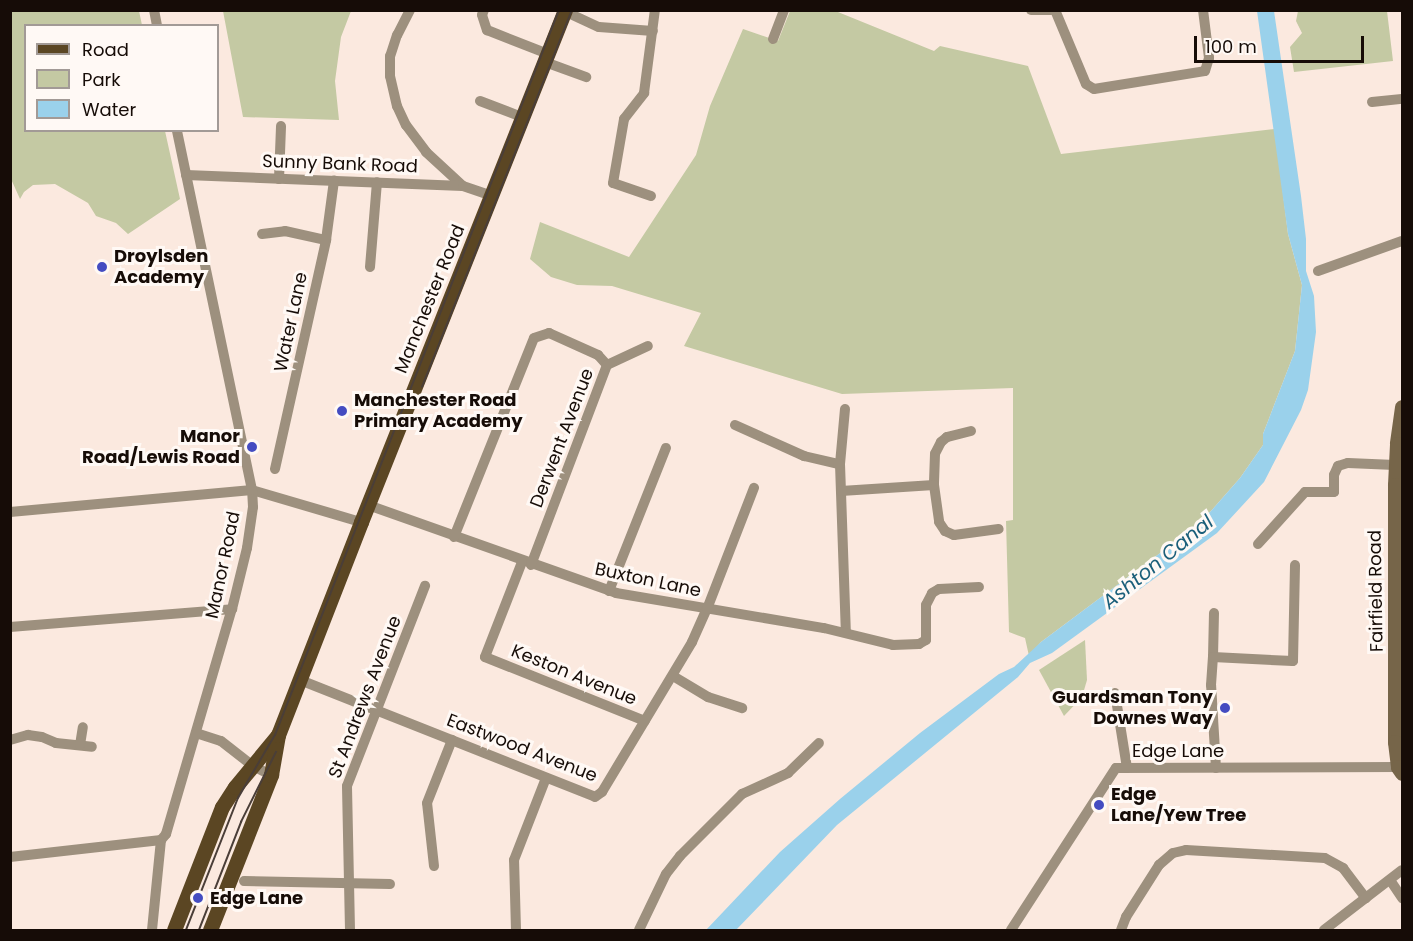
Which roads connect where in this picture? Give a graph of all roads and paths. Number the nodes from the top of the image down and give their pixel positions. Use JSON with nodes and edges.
{"nodes":[{"id":1,"x":410,"y":10,"type":"edge"},
{"id":2,"x":484,"y":10,"type":"edge"},
{"id":3,"x":655,"y":10,"type":"edge"},
{"id":4,"x":784,"y":10,"type":"edge"},
{"id":5,"x":1203,"y":10,"type":"edge"},
{"id":6,"x":565,"y":11,"type":"edge"},
{"id":7,"x":1045,"y":11,"type":"edge"},
{"id":8,"x":653,"y":31,"type":"junction"},
{"id":9,"x":773,"y":39,"type":"dead end"},
{"id":10,"x":547,"y":58,"type":"junction"},
{"id":11,"x":586,"y":77,"type":"dead end"},
{"id":12,"x":1402,"y":99,"type":"edge"},
{"id":13,"x":480,"y":100,"type":"dead end"},
{"id":14,"x":1372,"y":102,"type":"dead end"},
{"id":15,"x":522,"y":117,"type":"junction"},
{"id":16,"x":280,"y":126,"type":"dead end"},
{"id":17,"x":177,"y":132,"type":"edge"},
{"id":18,"x":186,"y":175,"type":"junction"},
{"id":19,"x":279,"y":179,"type":"junction"},
{"id":20,"x":334,"y":182,"type":"junction"},
{"id":21,"x":376,"y":182,"type":"junction"},
{"id":22,"x":463,"y":186,"type":"junction"},
{"id":23,"x":492,"y":196,"type":"junction"},
{"id":24,"x":651,"y":196,"type":"dead end"},
{"id":25,"x":262,"y":234,"type":"dead end"},
{"id":26,"x":326,"y":240,"type":"junction"},
{"id":27,"x":1402,"y":241,"type":"edge"},
{"id":28,"x":370,"y":267,"type":"dead end"},
{"id":29,"x":1318,"y":271,"type":"dead end"},
{"id":30,"x":648,"y":346,"type":"dead end"},
{"id":31,"x":607,"y":365,"type":"junction"},
{"id":32,"x":1402,"y":407,"type":"edge"},
{"id":33,"x":845,"y":409,"type":"dead end"},
{"id":34,"x":735,"y":425,"type":"dead end"},
{"id":35,"x":970,"y":431,"type":"dead end"},
{"id":36,"x":666,"y":448,"type":"dead end"},
{"id":37,"x":840,"y":464,"type":"junction"},
{"id":38,"x":1395,"y":465,"type":"junction"},
{"id":39,"x":275,"y":469,"type":"dead end"},
{"id":40,"x":934,"y":485,"type":"junction"},
{"id":41,"x":754,"y":488,"type":"dead end"},
{"id":42,"x":252,"y":489,"type":"junction"},
{"id":43,"x":841,"y":491,"type":"junction"},
{"id":44,"x":368,"y":505,"type":"junction"},
{"id":45,"x":10,"y":512,"type":"edge"},
{"id":46,"x":1399,"y":515,"type":"edge"},
{"id":47,"x":361,"y":522,"type":"junction"},
{"id":48,"x":999,"y":529,"type":"dead end"},
{"id":49,"x":454,"y":537,"type":"junction"},
{"id":50,"x":1258,"y":543,"type":"dead end"},
{"id":51,"x":526,"y":563,"type":"junction"},
{"id":52,"x":1295,"y":565,"type":"dead end"},
{"id":53,"x":425,"y":586,"type":"dead end"},
{"id":54,"x":979,"y":587,"type":"dead end"},
{"id":55,"x":609,"y":591,"type":"junction"},
{"id":56,"x":232,"y":609,"type":"junction"},
{"id":57,"x":707,"y":609,"type":"junction"},
{"id":58,"x":1215,"y":612,"type":"dead end"},
{"id":59,"x":10,"y":627,"type":"edge"},
{"id":60,"x":846,"y":632,"type":"junction"},
{"id":61,"x":1213,"y":657,"type":"junction"},
{"id":62,"x":673,"y":676,"type":"junction"},
{"id":63,"x":300,"y":680,"type":"junction"},
{"id":64,"x":1115,"y":693,"type":"dead end"},
{"id":65,"x":742,"y":708,"type":"dead end"},
{"id":66,"x":376,"y":709,"type":"junction"},
{"id":67,"x":645,"y":721,"type":"junction"},
{"id":68,"x":83,"y":727,"type":"dead end"},
{"id":69,"x":196,"y":733,"type":"junction"},
{"id":70,"x":278,"y":735,"type":"junction"},
{"id":71,"x":10,"y":740,"type":"edge"},
{"id":72,"x":452,"y":740,"type":"junction"},
{"id":73,"x":819,"y":742,"type":"dead end"},
{"id":74,"x":80,"y":745,"type":"junction"},
{"id":75,"x":92,"y":747,"type":"dead end"},
{"id":76,"x":253,"y":766,"type":"junction"},
{"id":77,"x":1127,"y":768,"type":"junction"},
{"id":78,"x":1216,"y":768,"type":"junction"},
{"id":79,"x":1400,"y":770,"type":"edge"},
{"id":80,"x":271,"y":775,"type":"junction"},
{"id":81,"x":546,"y":777,"type":"junction"},
{"id":82,"x":162,"y":840,"type":"junction"},
{"id":83,"x":10,"y":857,"type":"edge"},
{"id":84,"x":434,"y":866,"type":"dead end"},
{"id":85,"x":1402,"y":870,"type":"edge"},
{"id":86,"x":1390,"y":880,"type":"junction"},
{"id":87,"x":244,"y":881,"type":"dead end"},
{"id":88,"x":348,"y":883,"type":"junction"},
{"id":89,"x":390,"y":884,"type":"dead end"},
{"id":90,"x":1366,"y":898,"type":"junction"},
{"id":91,"x":1402,"y":898,"type":"edge"},
{"id":92,"x":152,"y":930,"type":"edge"},
{"id":93,"x":174,"y":930,"type":"edge"},
{"id":94,"x":210,"y":930,"type":"edge"},
{"id":95,"x":350,"y":930,"type":"edge"},
{"id":96,"x":516,"y":930,"type":"edge"},
{"id":97,"x":639,"y":930,"type":"edge"},
{"id":98,"x":1011,"y":930,"type":"edge"},
{"id":99,"x":1121,"y":930,"type":"edge"},
{"id":100,"x":1324,"y":930,"type":"edge"}],
"edges":[{"from":1,"to":22,"type":"street"},
{"from":2,"to":10,"type":"street"},
{"from":3,"to":8,"type":"street"},
{"from":4,"to":9,"type":"street"},
{"from":5,"to":7,"type":"street"},
{"from":6,"to":8,"type":"street"},
{"from":6,"to":10,"type":"main road","name":"Manchester Road"},
{"from":8,"to":24,"type":"street"},
{"from":10,"to":11,"type":"street"},
{"from":10,"to":15,"type":"main road","name":"Manchester Road"},
{"from":12,"to":14,"type":"street"},
{"from":13,"to":15,"type":"street"},
{"from":15,"to":23,"type":"main road","name":"Manchester Road"},
{"from":16,"to":19,"type":"street"},
{"from":17,"to":18,"type":"street","name":"Manor Road"},
{"from":18,"to":19,"type":"street","name":"Sunny Bank Road"},
{"from":18,"to":42,"type":"street","name":"Manor Road"},
{"from":19,"to":20,"type":"street","name":"Sunny Bank Road"},
{"from":20,"to":21,"type":"street","name":"Sunny Bank Road"},
{"from":20,"to":26,"type":"street","name":"Water Lane"},
{"from":21,"to":22,"type":"street","name":"Sunny Bank Road"},
{"from":21,"to":28,"type":"street"},
{"from":22,"to":23,"type":"street","name":"Sunny Bank Road"},
{"from":23,"to":44,"type":"main road","name":"Manchester Road"},
{"from":25,"to":26,"type":"street"},
{"from":26,"to":39,"type":"street","name":"Water Lane"},
{"from":27,"to":29,"type":"street"},
{"from":30,"to":31,"type":"street","name":"Derwent Avenue"},
{"from":31,"to":49,"type":"street"},
{"from":31,"to":51,"type":"street","name":"Derwent Avenue"},
{"from":32,"to":38,"type":"street","name":"Fairfield Road"},
{"from":33,"to":37,"type":"street"},
{"from":34,"to":37,"type":"street"},
{"from":35,"to":40,"type":"street"},
{"from":36,"to":55,"type":"street"},
{"from":37,"to":43,"type":"street"},
{"from":38,"to":46,"type":"street","name":"Fairfield Road"},
{"from":38,"to":50,"type":"street"},
{"from":40,"to":43,"type":"street"},
{"from":40,"to":48,"type":"street"},
{"from":41,"to":57,"type":"street","name":"Eastwood Avenue"},
{"from":42,"to":45,"type":"street"},
{"from":42,"to":47,"type":"street"},
{"from":42,"to":56,"type":"street","name":"Manor Road"},
{"from":43,"to":60,"type":"street"},
{"from":44,"to":47,"type":"main road","name":"Manchester Road"},
{"from":44,"to":49,"type":"street","name":"Buxton Lane"},
{"from":46,"to":79,"type":"street","name":"Fairfield Road"},
{"from":47,"to":63,"type":"main road","name":"Manchester Road"},
{"from":49,"to":51,"type":"street","name":"Buxton Lane"},
{"from":51,"to":55,"type":"street","name":"Buxton Lane"},
{"from":51,"to":67,"type":"street","name":"Keston Avenue"},
{"from":52,"to":61,"type":"street"},
{"from":53,"to":66,"type":"street","name":"St Andrews Avenue"},
{"from":54,"to":60,"type":"street","name":"Buxton Lane"},
{"from":55,"to":57,"type":"street","name":"Buxton Lane"},
{"from":56,"to":59,"type":"street"},
{"from":56,"to":69,"type":"street","name":"Manor Road"},
{"from":57,"to":60,"type":"street","name":"Buxton Lane"},
{"from":57,"to":62,"type":"street","name":"Eastwood Avenue"},
{"from":58,"to":61,"type":"street"},
{"from":61,"to":78,"type":"street"},
{"from":62,"to":65,"type":"street"},
{"from":62,"to":67,"type":"street","name":"Eastwood Avenue"},
{"from":63,"to":66,"type":"street","name":"Eastwood Avenue"},
{"from":63,"to":70,"type":"main road","name":"Manchester Road"},
{"from":64,"to":77,"type":"street"},
{"from":66,"to":72,"type":"street","name":"Eastwood Avenue"},
{"from":66,"to":88,"type":"street","name":"St Andrews Avenue"},
{"from":67,"to":81,"type":"street","name":"Eastwood Avenue"},
{"from":68,"to":74,"type":"street"},
{"from":69,"to":76,"type":"street"},
{"from":69,"to":82,"type":"street","name":"Manor Road"},
{"from":70,"to":76,"type":"main road","name":"Manchester Road"},
{"from":70,"to":80,"type":"main road","name":"Manchester Road"},
{"from":71,"to":74,"type":"street"},
{"from":72,"to":81,"type":"street","name":"Eastwood Avenue"},
{"from":72,"to":84,"type":"street"},
{"from":73,"to":97,"type":"street"},
{"from":74,"to":75,"type":"street"},
{"from":76,"to":80,"type":"street"},
{"from":76,"to":93,"type":"main road","name":"Manchester Road"},
{"from":77,"to":78,"type":"street","name":"Edge Lane"},
{"from":77,"to":98,"type":"street","name":"Edge Lane"},
{"from":78,"to":79,"type":"street","name":"Edge Lane"},
{"from":80,"to":94,"type":"main road","name":"Manchester Road"},
{"from":81,"to":96,"type":"street"},
{"from":82,"to":83,"type":"street"},
{"from":82,"to":92,"type":"street","name":"Manor Road"},
{"from":85,"to":86,"type":"street"},
{"from":86,"to":90,"type":"street"},
{"from":86,"to":91,"type":"street"},
{"from":87,"to":88,"type":"street"},
{"from":88,"to":89,"type":"street"},
{"from":88,"to":95,"type":"street","name":"St Andrews Avenue"},
{"from":90,"to":99,"type":"street"},
{"from":90,"to":100,"type":"street"}]}
